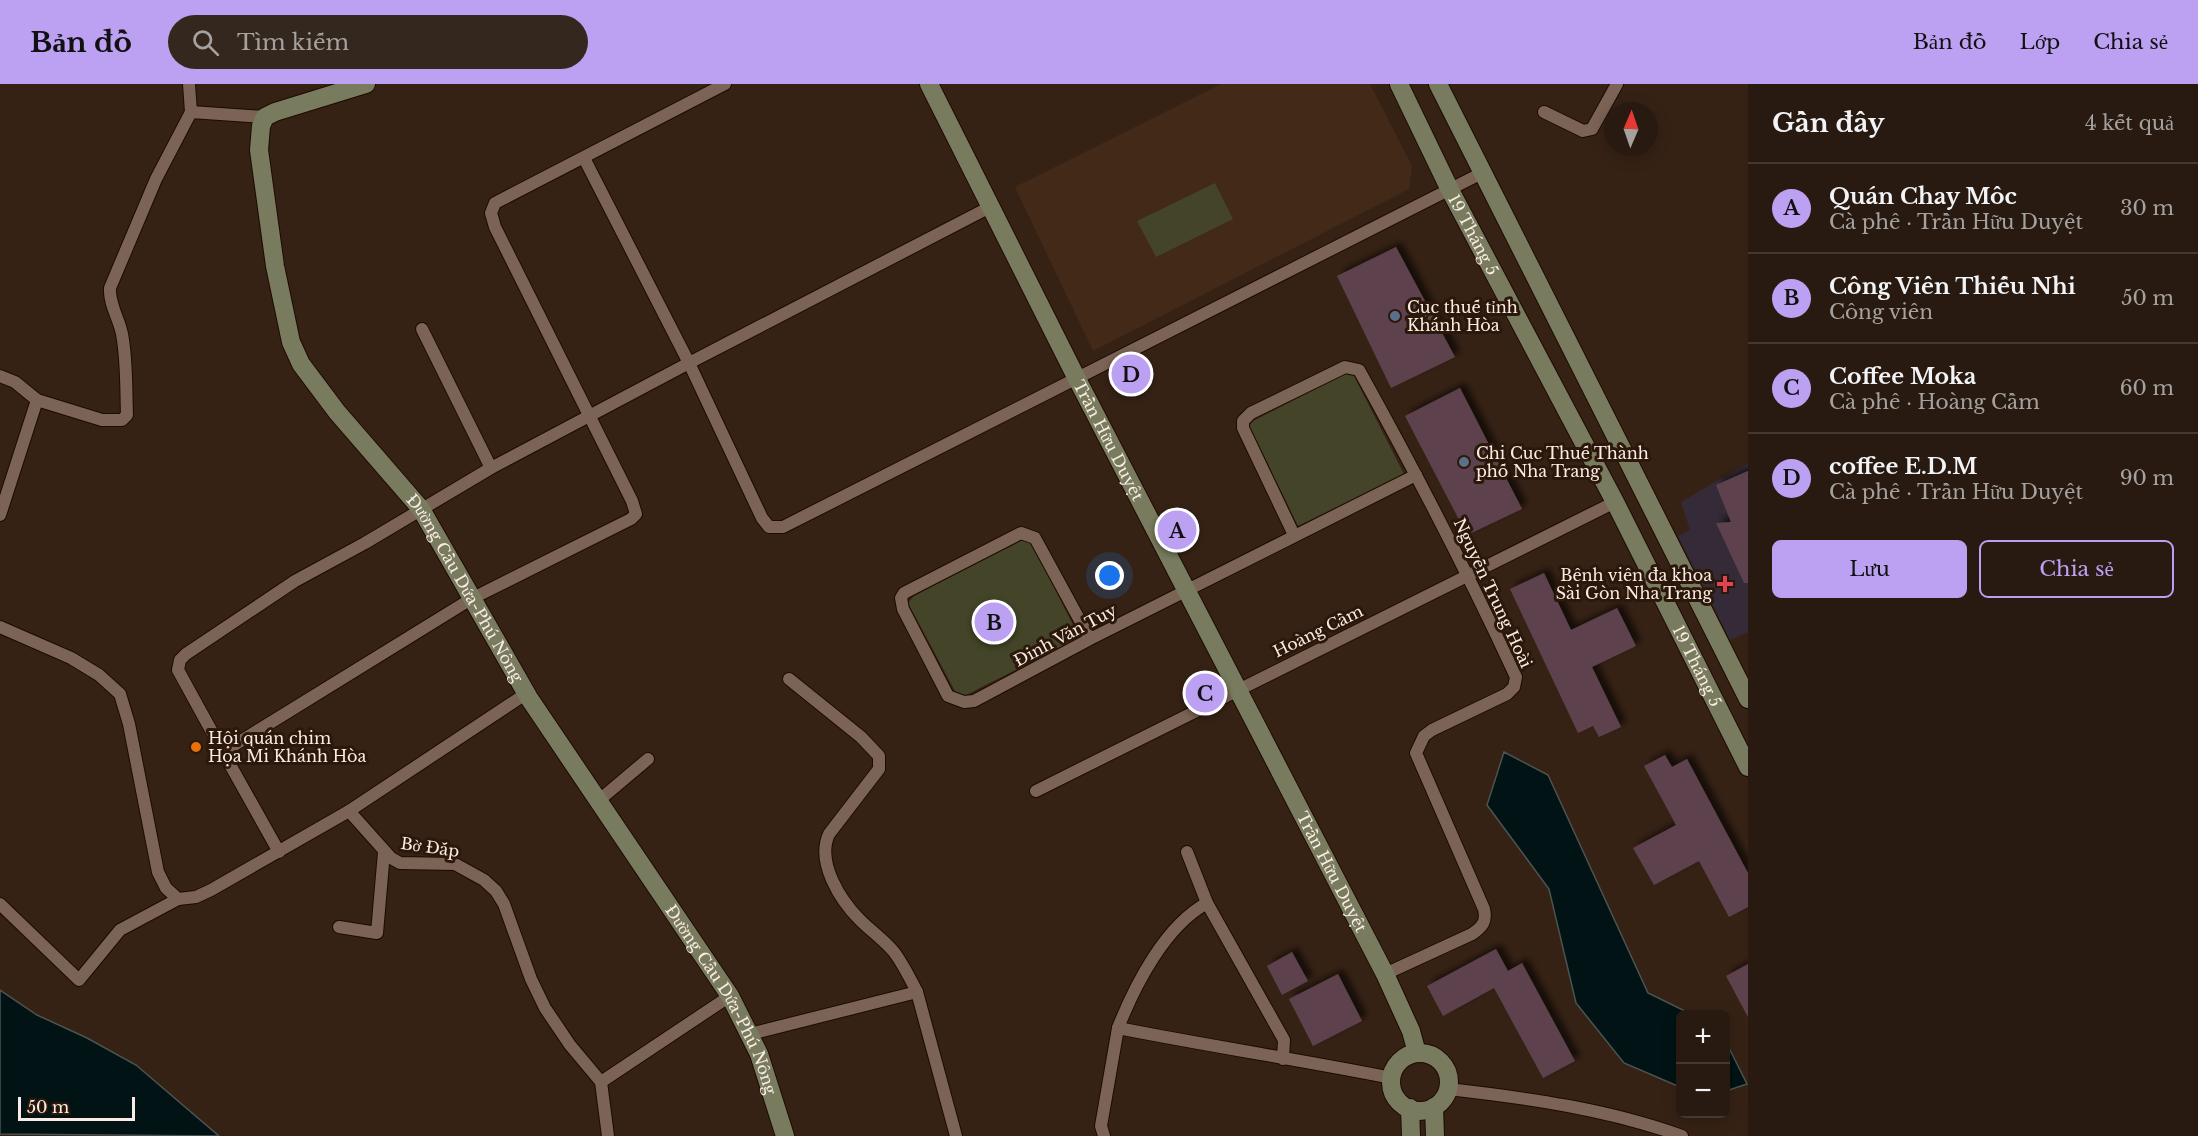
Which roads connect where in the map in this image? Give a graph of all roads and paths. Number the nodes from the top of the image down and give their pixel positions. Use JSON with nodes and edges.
{"nodes":[{"id":1,"x":189,"y":84,"type":"edge"},
{"id":2,"x":366,"y":84,"type":"edge"},
{"id":3,"x":725,"y":84,"type":"edge"},
{"id":4,"x":929,"y":84,"type":"edge"},
{"id":5,"x":1399,"y":84,"type":"edge"},
{"id":6,"x":1438,"y":84,"type":"edge"},
{"id":7,"x":1617,"y":84,"type":"edge"},
{"id":8,"x":191,"y":112,"type":"junction"},
{"id":9,"x":1544,"y":112,"type":"dead end"},
{"id":10,"x":265,"y":117,"type":"junction"},
{"id":11,"x":584,"y":158,"type":"junction"},
{"id":12,"x":1482,"y":173,"type":"junction"},
{"id":13,"x":1450,"y":190,"type":"junction"},
{"id":14,"x":990,"y":207,"type":"junction"},
{"id":15,"x":422,"y":329,"type":"dead end"},
{"id":16,"x":689,"y":363,"type":"junction"},
{"id":17,"x":0,"y":376,"type":"edge"},
{"id":18,"x":1076,"y":377,"type":"junction"},
{"id":19,"x":37,"y":400,"type":"junction"},
{"id":20,"x":589,"y":415,"type":"junction"},
{"id":21,"x":492,"y":468,"type":"junction"},
{"id":22,"x":1416,"y":475,"type":"junction"},
{"id":23,"x":1643,"y":488,"type":"junction"},
{"id":24,"x":1615,"y":502,"type":"junction"},
{"id":25,"x":421,"y":509,"type":"junction"},
{"id":26,"x":0,"y":516,"type":"edge"},
{"id":27,"x":1294,"y":535,"type":"junction"},
{"id":28,"x":1469,"y":575,"type":"junction"},
{"id":29,"x":1187,"y":591,"type":"junction"},
{"id":30,"x":471,"y":599,"type":"junction"},
{"id":31,"x":0,"y":627,"type":"edge"},
{"id":32,"x":1090,"y":639,"type":"junction"},
{"id":33,"x":789,"y":679,"type":"dead end"},
{"id":34,"x":1238,"y":688,"type":"junction"},
{"id":35,"x":527,"y":693,"type":"junction"},
{"id":36,"x":1748,"y":699,"type":"edge"},
{"id":37,"x":223,"y":752,"type":"junction"},
{"id":38,"x":648,"y":759,"type":"dead end"},
{"id":39,"x":1748,"y":767,"type":"edge"},
{"id":40,"x":1036,"y":791,"type":"dead end"},
{"id":41,"x":597,"y":802,"type":"junction"},
{"id":42,"x":349,"y":811,"type":"junction"},
{"id":43,"x":279,"y":852,"type":"junction"},
{"id":44,"x":384,"y":852,"type":"junction"},
{"id":45,"x":1187,"y":852,"type":"dead end"},
{"id":46,"x":178,"y":899,"type":"junction"},
{"id":47,"x":1207,"y":903,"type":"junction"},
{"id":48,"x":0,"y":904,"type":"edge"},
{"id":49,"x":339,"y":927,"type":"dead end"},
{"id":50,"x":1385,"y":974,"type":"junction"},
{"id":51,"x":917,"y":992,"type":"junction"},
{"id":52,"x":730,"y":996,"type":"junction"},
{"id":53,"x":1118,"y":1028,"type":"junction"},
{"id":54,"x":750,"y":1034,"type":"junction"},
{"id":55,"x":1417,"y":1053,"type":"junction"},
{"id":56,"x":1283,"y":1059,"type":"junction"},
{"id":57,"x":1392,"y":1078,"type":"junction"},
{"id":58,"x":601,"y":1082,"type":"junction"},
{"id":59,"x":1448,"y":1089,"type":"junction"},
{"id":60,"x":1434,"y":1107,"type":"junction"},
{"id":61,"x":1410,"y":1108,"type":"junction"},
{"id":62,"x":608,"y":1136,"type":"edge"},
{"id":63,"x":785,"y":1136,"type":"edge"},
{"id":64,"x":956,"y":1136,"type":"edge"},
{"id":65,"x":1104,"y":1136,"type":"edge"},
{"id":66,"x":1411,"y":1136,"type":"edge"},
{"id":67,"x":1435,"y":1136,"type":"edge"},
{"id":68,"x":1682,"y":1136,"type":"edge"}],
"edges":[{"from":1,"to":8,"type":"street"},
{"from":2,"to":10,"type":"street"},
{"from":3,"to":11,"type":"street"},
{"from":4,"to":14,"type":"street","name":"Trần Hữu Duyệt"},
{"from":5,"to":13,"type":"street","name":"19 Tháng 5"},
{"from":6,"to":12,"type":"street","name":"19 Tháng 5"},
{"from":7,"to":9,"type":"street"},
{"from":8,"to":10,"type":"street"},
{"from":8,"to":19,"type":"street"},
{"from":10,"to":25,"type":"street","name":"Đường Cầu Dứa-Phú Nông"},
{"from":11,"to":16,"type":"street"},
{"from":11,"to":20,"type":"street"},
{"from":12,"to":13,"type":"street"},
{"from":12,"to":23,"type":"street","name":"19 Tháng 5"},
{"from":13,"to":18,"type":"street"},
{"from":13,"to":24,"type":"street","name":"19 Tháng 5"},
{"from":14,"to":16,"type":"street"},
{"from":14,"to":18,"type":"street","name":"Trần Hữu Duyệt"},
{"from":15,"to":21,"type":"street"},
{"from":16,"to":18,"type":"street"},
{"from":16,"to":20,"type":"street"},
{"from":17,"to":19,"type":"street"},
{"from":18,"to":29,"type":"street","name":"Trần Hữu Duyệt"},
{"from":19,"to":26,"type":"street"},
{"from":20,"to":21,"type":"street"},
{"from":20,"to":30,"type":"street"},
{"from":21,"to":25,"type":"street"},
{"from":22,"to":27,"type":"street","name":"Đinh Văn Tuy"},
{"from":22,"to":27,"type":"street","name":"Nguyễn Trung Hoài"},
{"from":22,"to":28,"type":"street","name":"Nguyễn Trung Hoài"},
{"from":23,"to":24,"type":"street"},
{"from":23,"to":36,"type":"street","name":"19 Tháng 5"},
{"from":24,"to":28,"type":"street","name":"Hoàng Cầm"},
{"from":24,"to":39,"type":"street","name":"19 Tháng 5"},
{"from":25,"to":30,"type":"street","name":"Đường Cầu Dứa-Phú Nông"},
{"from":25,"to":37,"type":"street"},
{"from":27,"to":29,"type":"street","name":"Đinh Văn Tuy"},
{"from":28,"to":34,"type":"street","name":"Hoàng Cầm"},
{"from":28,"to":50,"type":"street","name":"Nguyễn Trung Hoài"},
{"from":29,"to":32,"type":"street","name":"Đinh Văn Tuy"},
{"from":29,"to":34,"type":"street","name":"Trần Hữu Duyệt"},
{"from":30,"to":35,"type":"street","name":"Đường Cầu Dứa-Phú Nông"},
{"from":30,"to":37,"type":"street"},
{"from":31,"to":46,"type":"street"},
{"from":32,"to":32,"type":"street","name":"Đinh Văn Tuy"},
{"from":33,"to":51,"type":"street"},
{"from":34,"to":40,"type":"street","name":"Hoàng Cầm"},
{"from":34,"to":50,"type":"street","name":"Trần Hữu Duyệt"},
{"from":35,"to":41,"type":"street","name":"Đường Cầu Dứa-Phú Nông"},
{"from":35,"to":42,"type":"street"},
{"from":37,"to":43,"type":"street"},
{"from":38,"to":41,"type":"street"},
{"from":41,"to":52,"type":"street","name":"Đường Cầu Dứa-Phú Nông"},
{"from":42,"to":43,"type":"street"},
{"from":42,"to":44,"type":"street","name":"Bờ Đắp"},
{"from":43,"to":46,"type":"street"},
{"from":44,"to":49,"type":"street"},
{"from":44,"to":58,"type":"street","name":"Bờ Đắp"},
{"from":45,"to":47,"type":"street"},
{"from":46,"to":48,"type":"street"},
{"from":47,"to":53,"type":"street"},
{"from":47,"to":56,"type":"street"},
{"from":50,"to":55,"type":"street","name":"Trần Hữu Duyệt"},
{"from":51,"to":54,"type":"street"},
{"from":51,"to":64,"type":"street"},
{"from":52,"to":54,"type":"street","name":"Đường Cầu Dứa-Phú Nông"},
{"from":52,"to":58,"type":"street"},
{"from":53,"to":56,"type":"street"},
{"from":53,"to":65,"type":"street"},
{"from":54,"to":63,"type":"street","name":"Đường Cầu Dứa-Phú Nông"},
{"from":55,"to":57,"type":"street"},
{"from":55,"to":59,"type":"street"},
{"from":56,"to":57,"type":"street"},
{"from":57,"to":61,"type":"street"},
{"from":58,"to":62,"type":"street"},
{"from":59,"to":60,"type":"street"},
{"from":59,"to":68,"type":"street"},
{"from":60,"to":61,"type":"street"},
{"from":60,"to":67,"type":"street"},
{"from":61,"to":66,"type":"street"}]}
